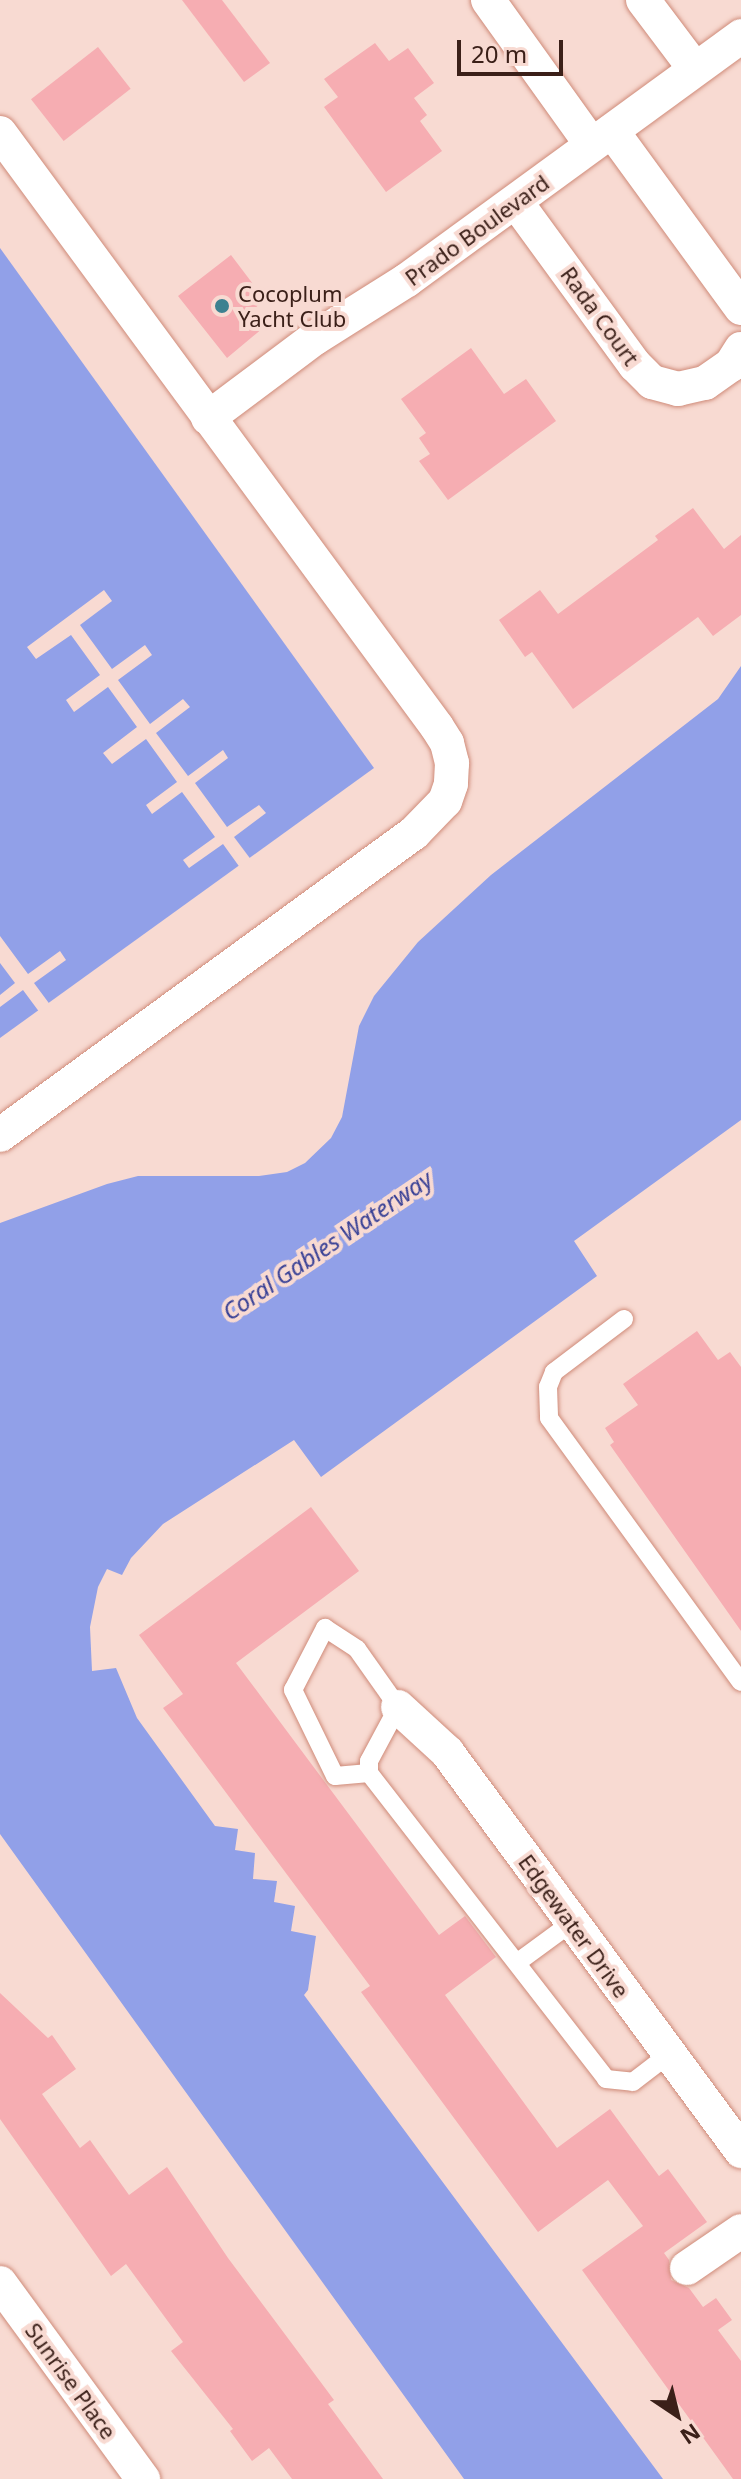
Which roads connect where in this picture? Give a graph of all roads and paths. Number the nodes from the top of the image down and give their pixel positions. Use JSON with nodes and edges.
{"nodes":[{"id":1,"x":488,"y":0,"type":"edge"},
{"id":2,"x":643,"y":0,"type":"edge"},
{"id":3,"x":741,"y":36,"type":"edge"},
{"id":4,"x":695,"y":69,"type":"junction"},
{"id":5,"x":0,"y":133,"type":"edge"},
{"id":6,"x":602,"y":138,"type":"junction"},
{"id":7,"x":516,"y":202,"type":"junction"},
{"id":8,"x":741,"y":308,"type":"edge"},
{"id":9,"x":741,"y":349,"type":"edge"},
{"id":10,"x":208,"y":418,"type":"junction"},
{"id":11,"x":0,"y":1135,"type":"edge"},
{"id":12,"x":624,"y":1319,"type":"dead end"},
{"id":13,"x":741,"y":1682,"type":"edge"},
{"id":14,"x":398,"y":1707,"type":"junction"},
{"id":15,"x":369,"y":1773,"type":"junction"},
{"id":16,"x":571,"y":1923,"type":"junction"},
{"id":17,"x":518,"y":1962,"type":"junction"},
{"id":18,"x":668,"y":2055,"type":"junction"},
{"id":19,"x":741,"y":2151,"type":"edge"},
{"id":20,"x":741,"y":2231,"type":"edge"},
{"id":21,"x":687,"y":2268,"type":"dead end"},
{"id":22,"x":0,"y":2283,"type":"edge"},
{"id":23,"x":143,"y":2479,"type":"edge"}],
"edges":[{"from":1,"to":6,"type":"street"},
{"from":2,"to":4,"type":"street"},
{"from":3,"to":4,"type":"street","name":"Prado Boulevard"},
{"from":4,"to":6,"type":"street","name":"Prado Boulevard"},
{"from":5,"to":10,"type":"street"},
{"from":6,"to":7,"type":"street","name":"Prado Boulevard"},
{"from":6,"to":8,"type":"street"},
{"from":7,"to":9,"type":"street","name":"Rada Court"},
{"from":7,"to":10,"type":"street","name":"Prado Boulevard"},
{"from":10,"to":11,"type":"street"},
{"from":12,"to":13,"type":"lane"},
{"from":14,"to":15,"type":"lane"},
{"from":14,"to":15,"type":"lane"},
{"from":14,"to":16,"type":"street","name":"Edgewater Drive"},
{"from":15,"to":17,"type":"lane"},
{"from":16,"to":17,"type":"lane"},
{"from":16,"to":18,"type":"street","name":"Edgewater Drive"},
{"from":17,"to":18,"type":"lane"},
{"from":18,"to":19,"type":"street","name":"Edgewater Drive"},
{"from":20,"to":21,"type":"street"},
{"from":22,"to":23,"type":"street","name":"Sunrise Place"}]}
